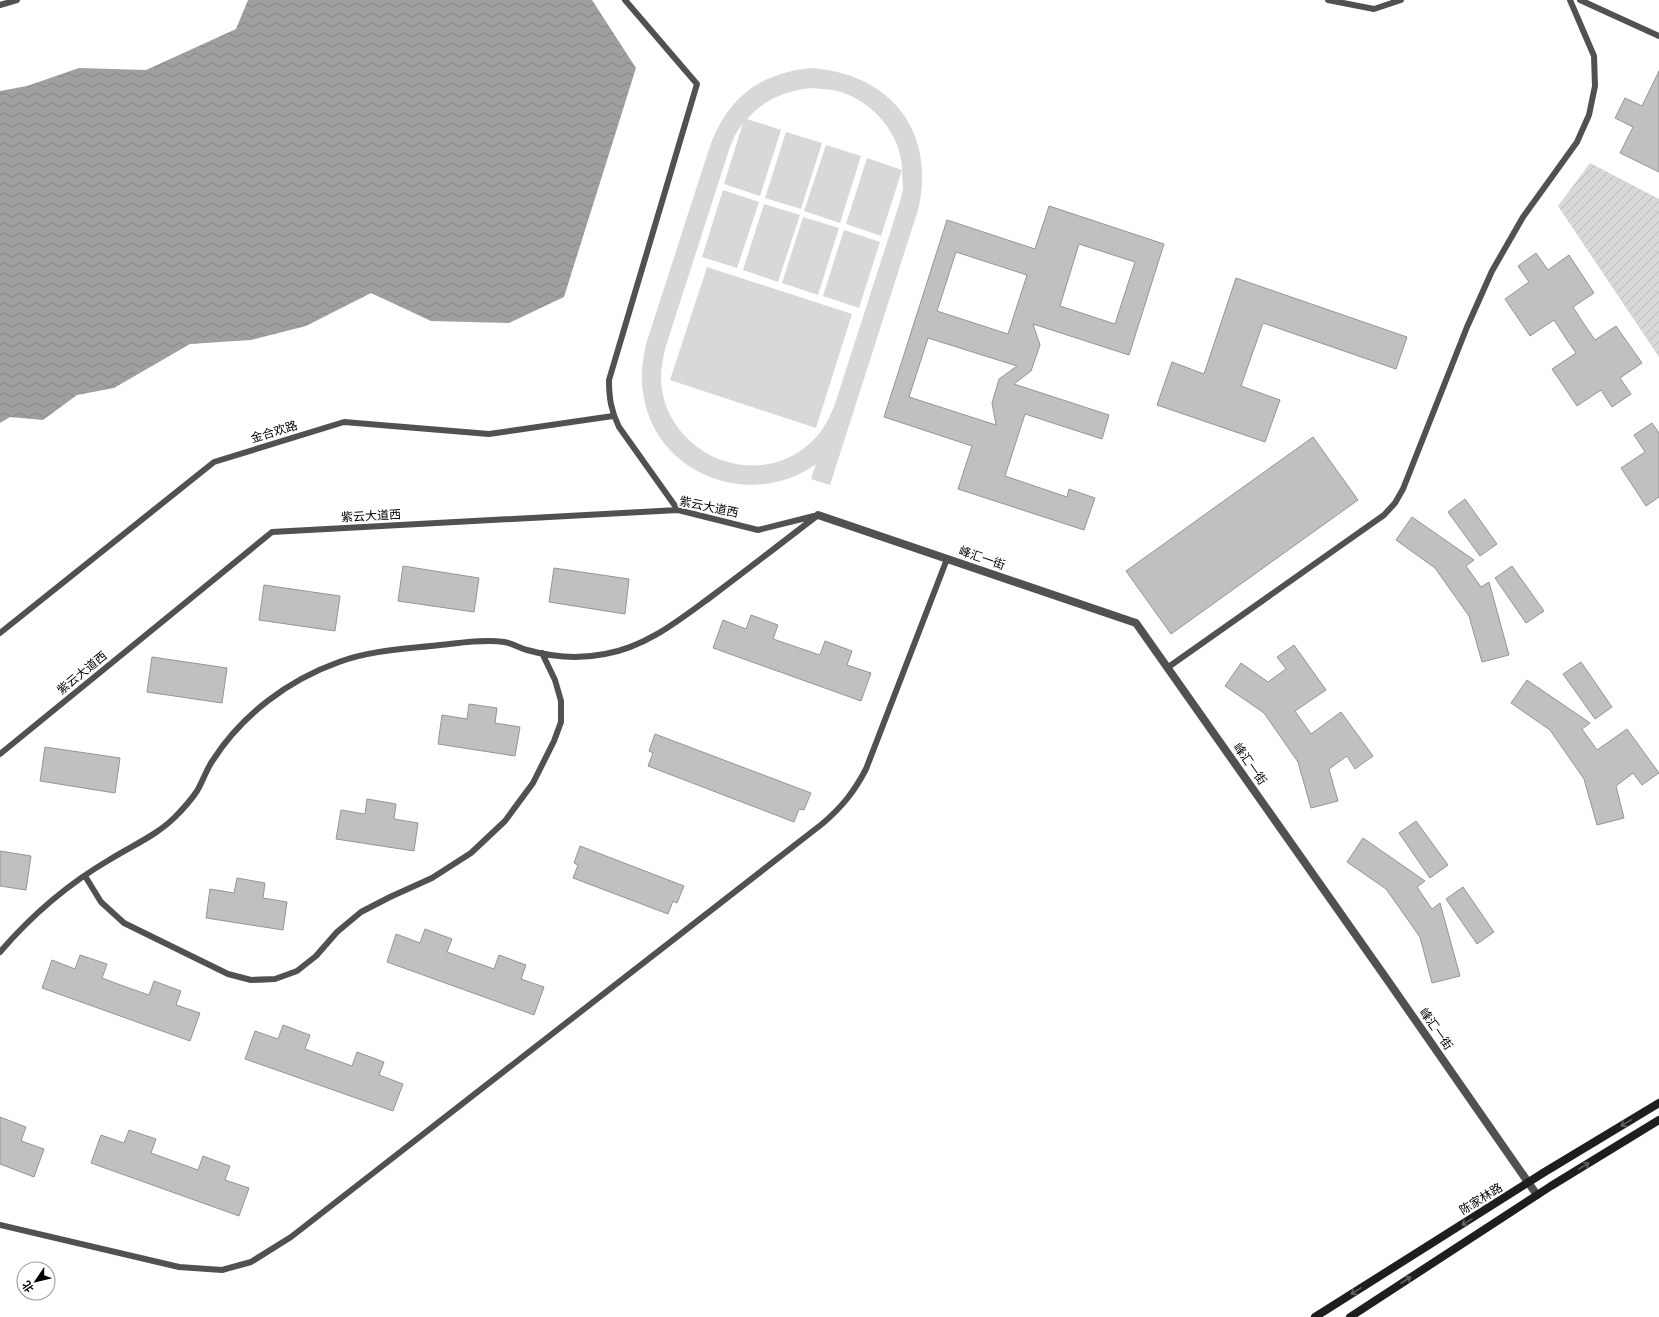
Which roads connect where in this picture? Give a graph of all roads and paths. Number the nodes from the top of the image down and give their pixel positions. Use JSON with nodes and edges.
{"nodes":[{"id":1,"x":18,"y":0,"type":"edge"},
{"id":2,"x":626,"y":0,"type":"edge"},
{"id":3,"x":1328,"y":0,"type":"edge"},
{"id":4,"x":1401,"y":0,"type":"edge"},
{"id":5,"x":1570,"y":0,"type":"edge"},
{"id":6,"x":1580,"y":0,"type":"edge"},
{"id":7,"x":0,"y":5,"type":"edge"},
{"id":8,"x":1659,"y":36,"type":"edge"},
{"id":9,"x":613,"y":416,"type":"junction"},
{"id":10,"x":678,"y":510,"type":"junction"},
{"id":11,"x":818,"y":515,"type":"junction"},
{"id":12,"x":947,"y":559,"type":"junction"},
{"id":13,"x":0,"y":633,"type":"edge"},
{"id":14,"x":542,"y":653,"type":"junction"},
{"id":15,"x":1167,"y":668,"type":"junction"},
{"id":16,"x":0,"y":754,"type":"edge"},
{"id":17,"x":85,"y":876,"type":"junction"},
{"id":18,"x":0,"y":952,"type":"edge"},
{"id":19,"x":1659,"y":1103,"type":"edge"},
{"id":20,"x":1659,"y":1120,"type":"edge"},
{"id":21,"x":1529,"y":1183,"type":"junction"},
{"id":22,"x":1537,"y":1195,"type":"junction"},
{"id":23,"x":0,"y":1225,"type":"edge"},
{"id":24,"x":1315,"y":1317,"type":"edge"},
{"id":25,"x":1350,"y":1317,"type":"edge"}],
"edges":[{"from":1,"to":7,"type":"lane"},
{"from":2,"to":9,"type":"lane"},
{"from":3,"to":4,"type":"lane"},
{"from":5,"to":15,"type":"lane"},
{"from":6,"to":8,"type":"lane"},
{"from":9,"to":10,"type":"lane"},
{"from":9,"to":13,"type":"lane","name":"金合欢路"},
{"from":10,"to":11,"type":"lane","name":"紫云大道西"},
{"from":10,"to":16,"type":"lane","name":"紫云大道西"},
{"from":11,"to":12,"type":"street","name":"峰汇一街"},
{"from":11,"to":14,"type":"lane"},
{"from":12,"to":15,"type":"street","name":"峰汇一街"},
{"from":12,"to":23,"type":"lane"},
{"from":14,"to":17,"type":"lane"},
{"from":14,"to":17,"type":"lane"},
{"from":15,"to":21,"type":"street","name":"峰汇一街"},
{"from":17,"to":18,"type":"lane"},
{"from":19,"to":21,"type":"main road","name":"陈家林路","one_way":true},
{"from":22,"to":20,"type":"main road","one_way":true},
{"from":21,"to":22,"type":"street","name":"峰汇一街"},
{"from":21,"to":24,"type":"main road","name":"陈家林路","one_way":true},
{"from":25,"to":22,"type":"main road","one_way":true}]}
